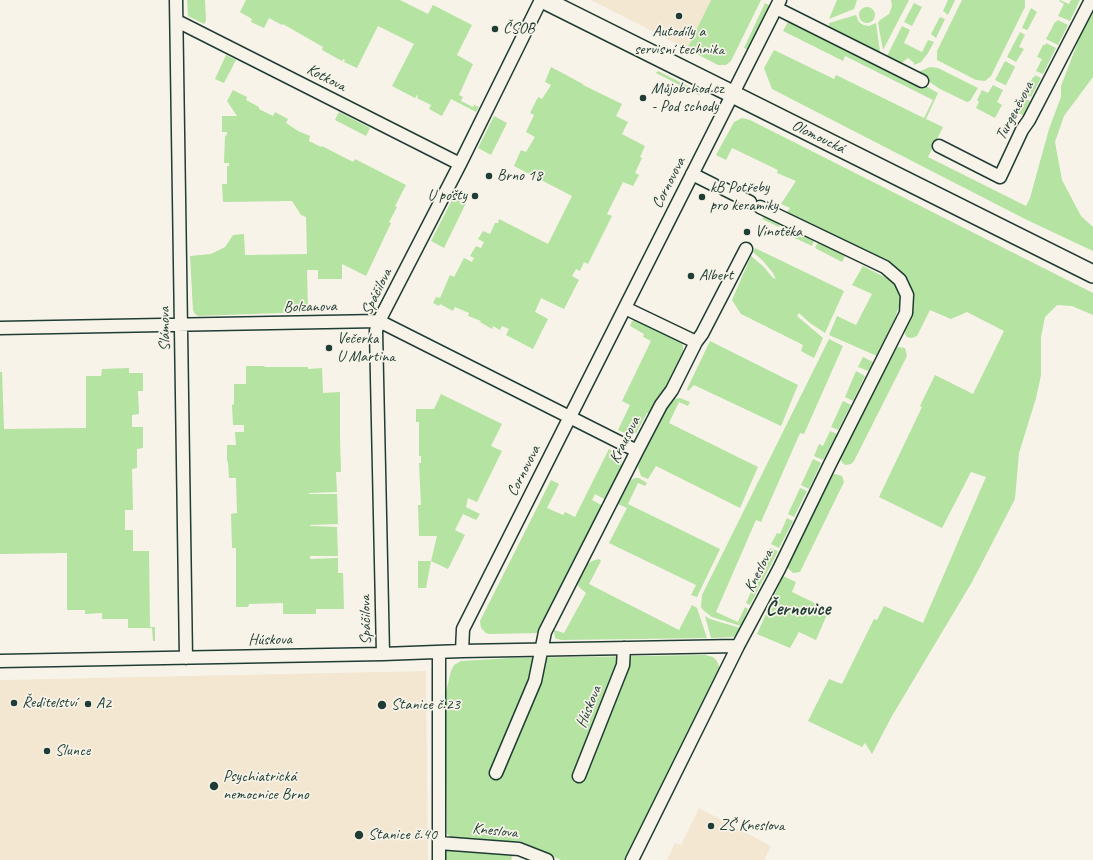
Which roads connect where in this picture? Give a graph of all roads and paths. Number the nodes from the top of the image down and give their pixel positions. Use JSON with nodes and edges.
{"nodes":[{"id":1,"x":176,"y":0,"type":"edge"},
{"id":2,"x":542,"y":0,"type":"edge"},
{"id":3,"x":1091,"y":0,"type":"edge"},
{"id":4,"x":778,"y":4,"type":"edge"},
{"id":5,"x":177,"y":21,"type":"junction"},
{"id":6,"x":922,"y":81,"type":"dead end"},
{"id":7,"x":732,"y":94,"type":"junction"},
{"id":8,"x":939,"y":146,"type":"dead end"},
{"id":9,"x":460,"y":164,"type":"junction"},
{"id":10,"x":692,"y":174,"type":"junction"},
{"id":11,"x":746,"y":249,"type":"dead end"},
{"id":12,"x":1093,"y":274,"type":"edge"},
{"id":13,"x":625,"y":308,"type":"junction"},
{"id":14,"x":379,"y":321,"type":"junction"},
{"id":15,"x":181,"y":326,"type":"junction"},
{"id":16,"x":0,"y":328,"type":"edge"},
{"id":17,"x":696,"y":342,"type":"junction"},
{"id":18,"x":570,"y":416,"type":"junction"},
{"id":19,"x":637,"y":451,"type":"junction"},
{"id":20,"x":738,"y":646,"type":"junction"},
{"id":21,"x":624,"y":648,"type":"junction"},
{"id":22,"x":541,"y":650,"type":"junction"},
{"id":23,"x":462,"y":651,"type":"junction"},
{"id":24,"x":439,"y":653,"type":"junction"},
{"id":25,"x":383,"y":654,"type":"junction"},
{"id":26,"x":186,"y":658,"type":"junction"},
{"id":27,"x":0,"y":661,"type":"edge"},
{"id":28,"x":496,"y":773,"type":"dead end"},
{"id":29,"x":579,"y":776,"type":"dead end"},
{"id":30,"x":438,"y":843,"type":"junction"},
{"id":31,"x":439,"y":860,"type":"edge"},
{"id":32,"x":547,"y":860,"type":"edge"},
{"id":33,"x":632,"y":860,"type":"edge"}],
"edges":[{"from":1,"to":5,"type":"street","name":"Slámova"},
{"from":2,"to":7,"type":"main road","name":"Olomoucká"},
{"from":2,"to":9,"type":"street","name":"Spáčilova"},
{"from":3,"to":8,"type":"street","name":"Turgeněvova"},
{"from":4,"to":6,"type":"street"},
{"from":4,"to":7,"type":"street"},
{"from":5,"to":9,"type":"street","name":"Kotkova"},
{"from":5,"to":15,"type":"street","name":"Slámova"},
{"from":7,"to":10,"type":"street","name":"Cornovova"},
{"from":7,"to":12,"type":"main road","name":"Olomoucká"},
{"from":9,"to":14,"type":"street","name":"Spáčilova"},
{"from":10,"to":13,"type":"street","name":"Cornovova"},
{"from":10,"to":20,"type":"street","name":"Kneslova"},
{"from":11,"to":17,"type":"street","name":"Krausova"},
{"from":13,"to":17,"type":"street"},
{"from":13,"to":18,"type":"street","name":"Cornovova"},
{"from":14,"to":15,"type":"street","name":"Bolzanova"},
{"from":14,"to":18,"type":"street","name":"Bolzanova"},
{"from":14,"to":25,"type":"street","name":"Spáčilova"},
{"from":15,"to":16,"type":"street","name":"Bolzanova"},
{"from":15,"to":26,"type":"street","name":"Slámova"},
{"from":17,"to":19,"type":"street","name":"Krausova"},
{"from":18,"to":19,"type":"street","name":"Bolzanova"},
{"from":18,"to":23,"type":"street","name":"Cornovova"},
{"from":19,"to":22,"type":"street","name":"Krausova"},
{"from":20,"to":21,"type":"street","name":"Húskova"},
{"from":20,"to":33,"type":"street","name":"Kneslova"},
{"from":21,"to":22,"type":"street","name":"Húskova"},
{"from":21,"to":29,"type":"street","name":"Húskova"},
{"from":22,"to":23,"type":"street","name":"Húskova"},
{"from":22,"to":28,"type":"street"},
{"from":23,"to":24,"type":"street","name":"Húskova"},
{"from":24,"to":25,"type":"street","name":"Húskova"},
{"from":24,"to":30,"type":"street"},
{"from":25,"to":26,"type":"street","name":"Húskova"},
{"from":26,"to":27,"type":"street","name":"Húskova"},
{"from":30,"to":31,"type":"street"},
{"from":30,"to":32,"type":"street","name":"Kneslova"}]}
